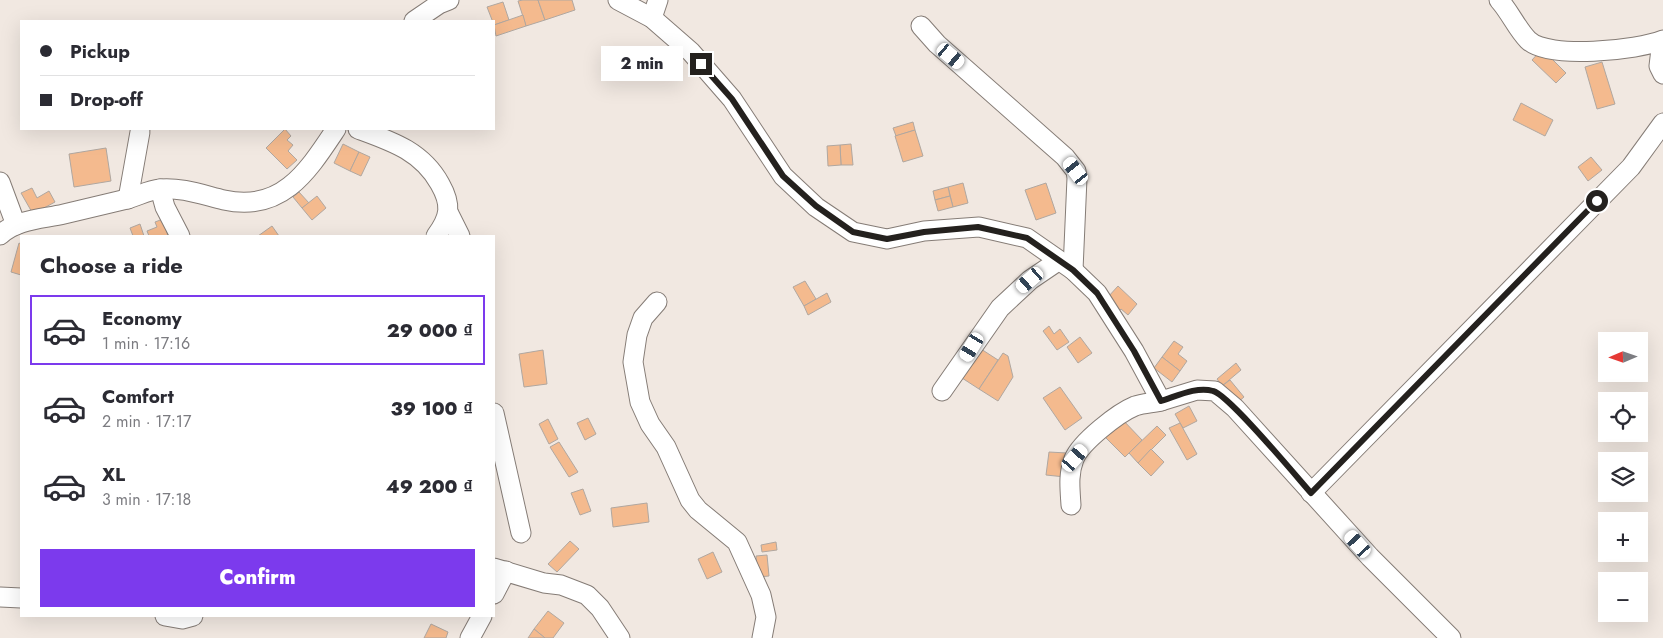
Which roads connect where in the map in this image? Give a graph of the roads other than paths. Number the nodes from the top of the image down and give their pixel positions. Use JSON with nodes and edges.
{"nodes":[{"id":1,"x":449,"y":0,"type":"edge"},
{"id":2,"x":618,"y":0,"type":"edge"},
{"id":3,"x":658,"y":0,"type":"edge"},
{"id":4,"x":1499,"y":0,"type":"edge"},
{"id":5,"x":652,"y":18,"type":"junction"},
{"id":6,"x":415,"y":20,"type":"edge"},
{"id":7,"x":921,"y":26,"type":"dead end"},
{"id":8,"x":1662,"y":41,"type":"edge"},
{"id":9,"x":1663,"y":74,"type":"edge"},
{"id":10,"x":1663,"y":123,"type":"edge"},
{"id":11,"x":335,"y":130,"type":"edge"},
{"id":12,"x":361,"y":130,"type":"edge"},
{"id":13,"x":140,"y":132,"type":"dead end"},
{"id":14,"x":0,"y":182,"type":"edge"},
{"id":15,"x":160,"y":189,"type":"junction"},
{"id":16,"x":128,"y":199,"type":"junction"},
{"id":17,"x":449,"y":214,"type":"junction"},
{"id":18,"x":8,"y":230,"type":"edge"},
{"id":19,"x":179,"y":235,"type":"edge"},
{"id":20,"x":437,"y":235,"type":"edge"},
{"id":21,"x":460,"y":235,"type":"edge"},
{"id":22,"x":1066,"y":265,"type":"junction"},
{"id":23,"x":657,"y":302,"type":"dead end"},
{"id":24,"x":942,"y":391,"type":"dead end"},
{"id":25,"x":1161,"y":401,"type":"junction"},
{"id":26,"x":495,"y":417,"type":"edge"},
{"id":27,"x":1311,"y":493,"type":"junction"},
{"id":28,"x":1071,"y":504,"type":"dead end"},
{"id":29,"x":521,"y":533,"type":"dead end"},
{"id":30,"x":500,"y":570,"type":"edge"},
{"id":31,"x":495,"y":590,"type":"edge"},
{"id":32,"x":0,"y":597,"type":"edge"},
{"id":33,"x":20,"y":598,"type":"edge"},
{"id":34,"x":171,"y":617,"type":"edge"},
{"id":35,"x":189,"y":617,"type":"edge"},
{"id":36,"x":481,"y":617,"type":"edge"},
{"id":37,"x":470,"y":638,"type":"edge"},
{"id":38,"x":620,"y":638,"type":"edge"},
{"id":39,"x":762,"y":638,"type":"edge"},
{"id":40,"x":1450,"y":638,"type":"edge"}],
"edges":[{"from":1,"to":6,"type":"street"},
{"from":2,"to":5,"type":"street"},
{"from":3,"to":5,"type":"street"},
{"from":4,"to":8,"type":"street"},
{"from":5,"to":22,"type":"street"},
{"from":7,"to":22,"type":"street"},
{"from":8,"to":9,"type":"street"},
{"from":10,"to":27,"type":"street"},
{"from":11,"to":15,"type":"street"},
{"from":12,"to":17,"type":"street"},
{"from":13,"to":16,"type":"street"},
{"from":14,"to":18,"type":"street"},
{"from":15,"to":16,"type":"street"},
{"from":15,"to":19,"type":"street"},
{"from":16,"to":18,"type":"street"},
{"from":17,"to":20,"type":"street"},
{"from":17,"to":21,"type":"street"},
{"from":22,"to":24,"type":"street"},
{"from":22,"to":25,"type":"street"},
{"from":23,"to":39,"type":"street"},
{"from":25,"to":27,"type":"street"},
{"from":25,"to":28,"type":"street"},
{"from":26,"to":29,"type":"street"},
{"from":27,"to":40,"type":"street"},
{"from":30,"to":31,"type":"street"},
{"from":30,"to":38,"type":"street"},
{"from":32,"to":33,"type":"street"},
{"from":34,"to":35,"type":"street"},
{"from":36,"to":37,"type":"street"}]}
